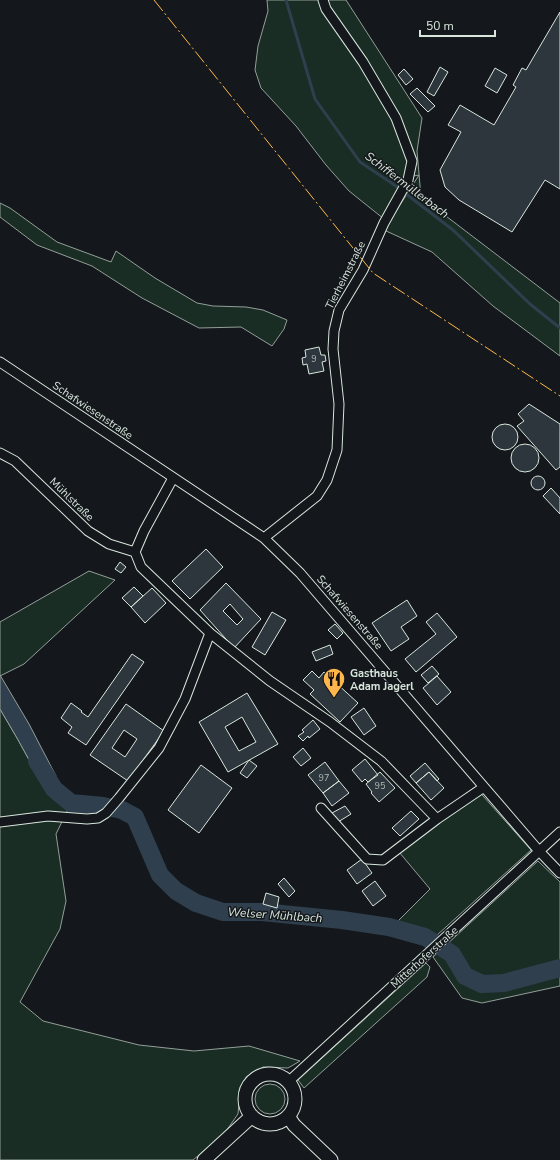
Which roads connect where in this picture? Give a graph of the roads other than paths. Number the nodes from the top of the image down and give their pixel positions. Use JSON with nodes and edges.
{"nodes":[{"id":1,"x":323,"y":0,"type":"edge"},
{"id":2,"x":0,"y":362,"type":"edge"},
{"id":3,"x":0,"y":452,"type":"edge"},
{"id":4,"x":173,"y":478,"type":"junction"},
{"id":5,"x":264,"y":538,"type":"junction"},
{"id":6,"x":134,"y":552,"type":"junction"},
{"id":7,"x":210,"y":633,"type":"junction"},
{"id":8,"x":484,"y":787,"type":"junction"},
{"id":9,"x":321,"y":808,"type":"dead end"},
{"id":10,"x":437,"y":820,"type":"junction"},
{"id":11,"x":0,"y":822,"type":"edge"},
{"id":12,"x":560,"y":832,"type":"edge"},
{"id":13,"x":539,"y":851,"type":"junction"},
{"id":14,"x":560,"y":872,"type":"edge"},
{"id":15,"x":288,"y":1082,"type":"junction"},
{"id":16,"x":252,"y":1116,"type":"junction"},
{"id":17,"x":288,"y":1116,"type":"junction"},
{"id":18,"x":204,"y":1160,"type":"edge"},
{"id":19,"x":331,"y":1160,"type":"edge"}],
"edges":[{"from":1,"to":5,"type":"street","name":"Tierheimstraße"},
{"from":2,"to":4,"type":"street","name":"Schafwiesenstraße"},
{"from":3,"to":6,"type":"street","name":"Mühlstraße"},
{"from":4,"to":5,"type":"street","name":"Schafwiesenstraße"},
{"from":4,"to":6,"type":"street"},
{"from":5,"to":8,"type":"street","name":"Schafwiesenstraße"},
{"from":6,"to":7,"type":"street"},
{"from":7,"to":10,"type":"street"},
{"from":7,"to":11,"type":"street"},
{"from":8,"to":10,"type":"street"},
{"from":8,"to":13,"type":"street","name":"Schafwiesenstraße"},
{"from":9,"to":10,"type":"street"},
{"from":12,"to":13,"type":"street","name":"Mitterhoferstraße"},
{"from":13,"to":14,"type":"street","name":"Schafwiesenstraße"},
{"from":13,"to":15,"type":"street","name":"Mitterhoferstraße"},
{"from":15,"to":16,"type":"main road"},
{"from":15,"to":17,"type":"main road"},
{"from":16,"to":17,"type":"main road"},
{"from":16,"to":18,"type":"main road"},
{"from":17,"to":19,"type":"main road"}]}
